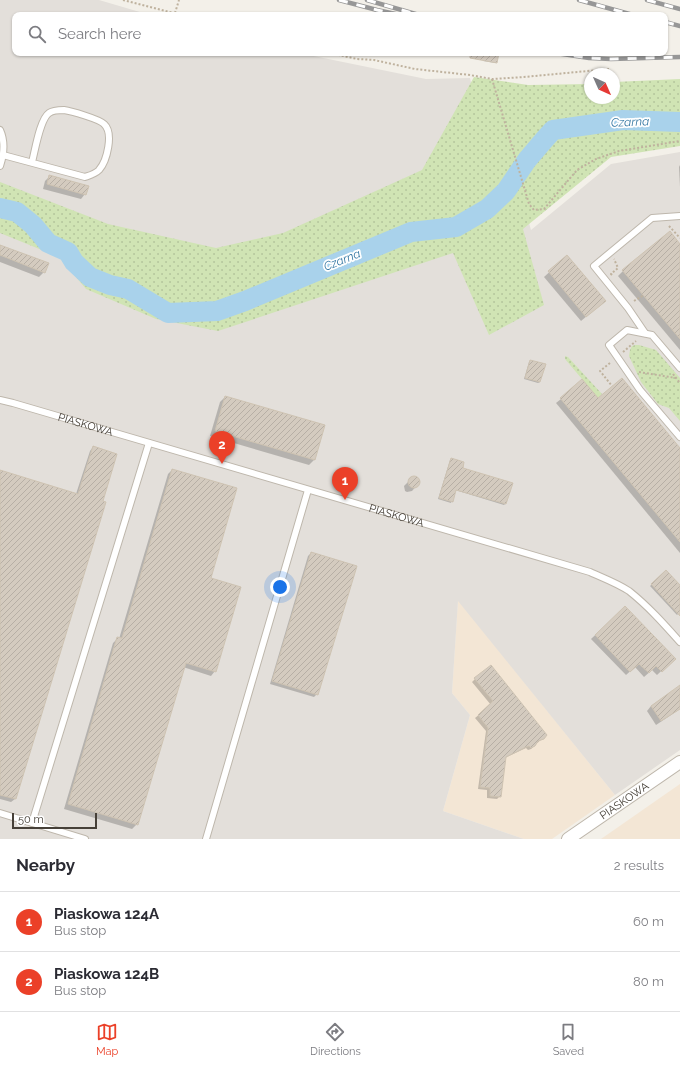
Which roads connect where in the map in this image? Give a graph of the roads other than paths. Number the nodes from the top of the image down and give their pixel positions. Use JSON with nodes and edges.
{"nodes":[{"id":1,"x":0,"y":130,"type":"edge"},
{"id":2,"x":4,"y":155,"type":"junction"},
{"id":3,"x":32,"y":162,"type":"junction"},
{"id":4,"x":0,"y":166,"type":"edge"},
{"id":5,"x":679,"y":218,"type":"edge"},
{"id":6,"x":645,"y":334,"type":"junction"},
{"id":7,"x":680,"y":368,"type":"edge"},
{"id":8,"x":0,"y":400,"type":"edge"},
{"id":9,"x":680,"y":437,"type":"edge"},
{"id":10,"x":149,"y":443,"type":"junction"},
{"id":11,"x":308,"y":490,"type":"junction"},
{"id":12,"x":680,"y":642,"type":"edge"},
{"id":13,"x":680,"y":762,"type":"edge"},
{"id":14,"x":0,"y":813,"type":"edge"},
{"id":15,"x":32,"y":823,"type":"junction"},
{"id":16,"x":85,"y":839,"type":"edge"},
{"id":17,"x":206,"y":839,"type":"edge"},
{"id":18,"x":568,"y":839,"type":"edge"}],
"edges":[{"from":1,"to":2,"type":"lane"},
{"from":2,"to":3,"type":"lane"},
{"from":2,"to":4,"type":"lane"},
{"from":3,"to":3,"type":"lane"},
{"from":5,"to":6,"type":"lane"},
{"from":6,"to":7,"type":"lane"},
{"from":6,"to":9,"type":"lane"},
{"from":8,"to":10,"type":"lane","name":"PIASKOWA"},
{"from":10,"to":11,"type":"lane","name":"PIASKOWA"},
{"from":10,"to":15,"type":"lane"},
{"from":11,"to":12,"type":"lane","name":"PIASKOWA"},
{"from":11,"to":17,"type":"lane"},
{"from":13,"to":18,"type":"street","name":"PIASKOWA"},
{"from":14,"to":15,"type":"lane"},
{"from":15,"to":16,"type":"lane"}]}
